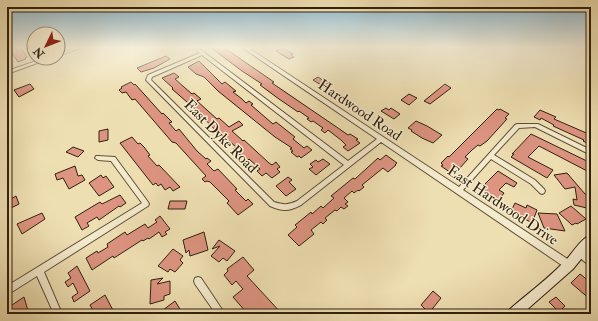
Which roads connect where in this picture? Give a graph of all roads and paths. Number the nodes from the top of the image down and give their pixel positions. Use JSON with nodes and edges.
{"nodes":[{"id":1,"x":182,"y":62,"type":"edge"},
{"id":2,"x":215,"y":62,"type":"edge"},
{"id":3,"x":268,"y":62,"type":"edge"},
{"id":4,"x":26,"y":65,"type":"edge"},
{"id":5,"x":7,"y":73,"type":"edge"},
{"id":6,"x":381,"y":139,"type":"junction"},
{"id":7,"x":591,"y":153,"type":"edge"},
{"id":8,"x":491,"y":156,"type":"junction"},
{"id":9,"x":98,"y":158,"type":"dead end"},
{"id":10,"x":347,"y":164,"type":"junction"},
{"id":11,"x":423,"y":167,"type":"joint"},
{"id":12,"x":459,"y":190,"type":"junction"},
{"id":13,"x":542,"y":191,"type":"dead end"},
{"id":14,"x":591,"y":240,"type":"edge"},
{"id":15,"x":579,"y":252,"type":"junction"},
{"id":16,"x":591,"y":262,"type":"edge"},
{"id":17,"x":568,"y":265,"type":"junction"},
{"id":18,"x":39,"y":271,"type":"junction"},
{"id":19,"x":198,"y":281,"type":"dead end"},
{"id":20,"x":7,"y":291,"type":"edge"},
{"id":21,"x":58,"y":314,"type":"edge"},
{"id":22,"x":221,"y":314,"type":"edge"},
{"id":23,"x":513,"y":314,"type":"edge"}],
"edges":[{"from":1,"to":10,"type":"street","name":"East Dyke Road"},
{"from":2,"to":10,"type":"street"},
{"from":3,"to":6,"type":"street","name":"Hardwood Road"},
{"from":4,"to":5,"type":"street"},
{"from":6,"to":10,"type":"street"},
{"from":6,"to":11,"type":"street","name":"Hardwood Road"},
{"from":7,"to":8,"type":"street"},
{"from":8,"to":12,"type":"street"},
{"from":8,"to":13,"type":"street"},
{"from":9,"to":18,"type":"street"},
{"from":11,"to":12,"type":"street","name":"East Hardwood Drive"},
{"from":12,"to":17,"type":"street","name":"East Hardwood Drive"},
{"from":14,"to":15,"type":"street"},
{"from":15,"to":16,"type":"street"},
{"from":15,"to":17,"type":"street"},
{"from":17,"to":23,"type":"street"},
{"from":18,"to":20,"type":"street"},
{"from":18,"to":21,"type":"street"},
{"from":19,"to":22,"type":"street"}]}
